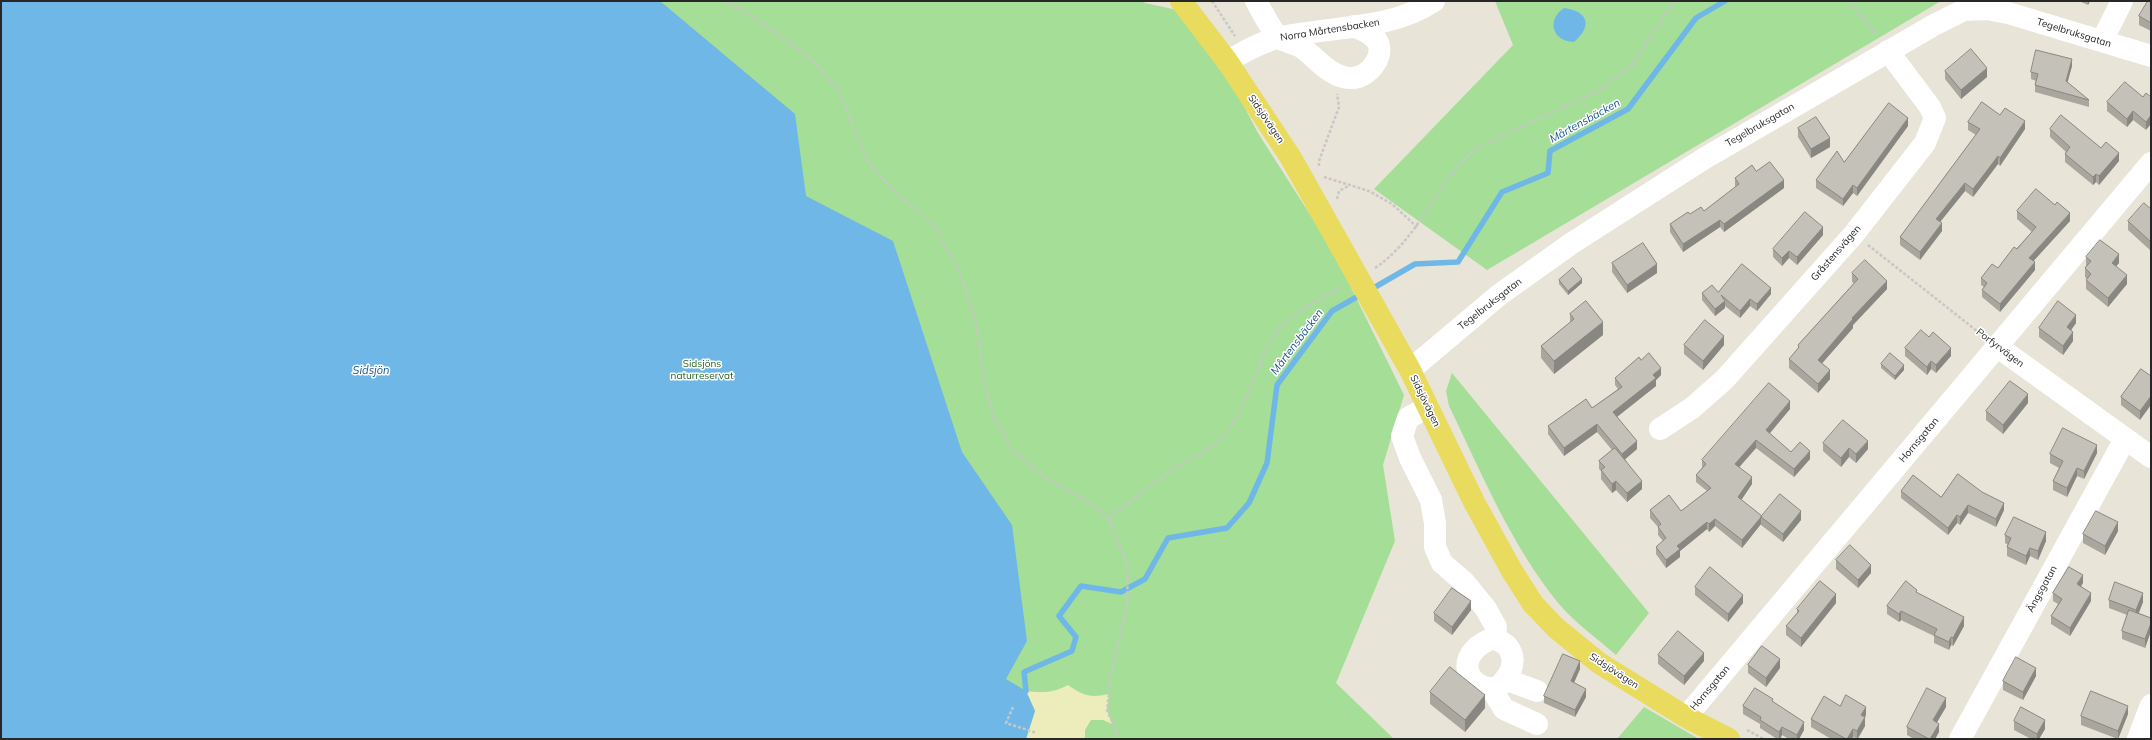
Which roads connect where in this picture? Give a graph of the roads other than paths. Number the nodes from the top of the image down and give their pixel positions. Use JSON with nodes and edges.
{"nodes":[{"id":1,"x":1180,"y":1,"type":"edge"},
{"id":2,"x":1256,"y":1,"type":"edge"},
{"id":3,"x":1434,"y":1,"type":"edge"},
{"id":4,"x":2122,"y":1,"type":"edge"},
{"id":5,"x":1354,"y":26,"type":"junction"},
{"id":6,"x":1278,"y":38,"type":"junction"},
{"id":7,"x":2102,"y":41,"type":"junction"},
{"id":8,"x":1888,"y":51,"type":"junction"},
{"id":9,"x":2151,"y":56,"type":"edge"},
{"id":10,"x":1227,"y":60,"type":"junction"},
{"id":11,"x":2151,"y":163,"type":"edge"},
{"id":12,"x":1998,"y":347,"type":"junction"},
{"id":13,"x":1410,"y":370,"type":"junction"},
{"id":14,"x":1428,"y":407,"type":"junction"},
{"id":15,"x":1660,"y":429,"type":"dead end"},
{"id":16,"x":2125,"y":438,"type":"junction"},
{"id":17,"x":2151,"y":457,"type":"edge"},
{"id":18,"x":1495,"y":638,"type":"junction"},
{"id":19,"x":1499,"y":684,"type":"junction"},
{"id":20,"x":1537,"y":691,"type":"dead end"},
{"id":21,"x":2151,"y":705,"type":"edge"},
{"id":22,"x":1686,"y":717,"type":"junction"},
{"id":23,"x":1537,"y":724,"type":"dead end"},
{"id":24,"x":1735,"y":733,"type":"edge"},
{"id":25,"x":1960,"y":739,"type":"edge"},
{"id":26,"x":2138,"y":739,"type":"edge"}],
"edges":[{"from":1,"to":10,"type":"main road","name":"Sidsjövägen"},
{"from":2,"to":6,"type":"street"},
{"from":3,"to":5,"type":"street","name":"Norra Mårtensbacken"},
{"from":4,"to":7,"type":"street"},
{"from":5,"to":6,"type":"street","name":"Norra Mårtensbacken"},
{"from":5,"to":6,"type":"street"},
{"from":6,"to":10,"type":"street","name":"Norra Mårtensbacken"},
{"from":7,"to":8,"type":"street","name":"Tegelbruksgatan"},
{"from":7,"to":9,"type":"street","name":"Tegelbruksgatan"},
{"from":8,"to":13,"type":"street","name":"Tegelbruksgatan"},
{"from":8,"to":15,"type":"street","name":"Gråstensvägen"},
{"from":10,"to":13,"type":"main road","name":"Sidsjövägen"},
{"from":11,"to":12,"type":"street","name":"Hornsgatan"},
{"from":12,"to":16,"type":"street","name":"Porfyrvägen"},
{"from":12,"to":22,"type":"street","name":"Hornsgatan"},
{"from":13,"to":14,"type":"main road","name":"Sidsjövägen"},
{"from":14,"to":18,"type":"street"},
{"from":14,"to":22,"type":"main road","name":"Sidsjövägen"},
{"from":16,"to":17,"type":"street","name":"Porfyrvägen"},
{"from":16,"to":25,"type":"street","name":"Ängsgatan"},
{"from":18,"to":19,"type":"street"},
{"from":18,"to":19,"type":"street"},
{"from":19,"to":20,"type":"street"},
{"from":19,"to":23,"type":"street"},
{"from":21,"to":26,"type":"street"},
{"from":22,"to":24,"type":"main road","name":"Sidsjövägen"}]}
